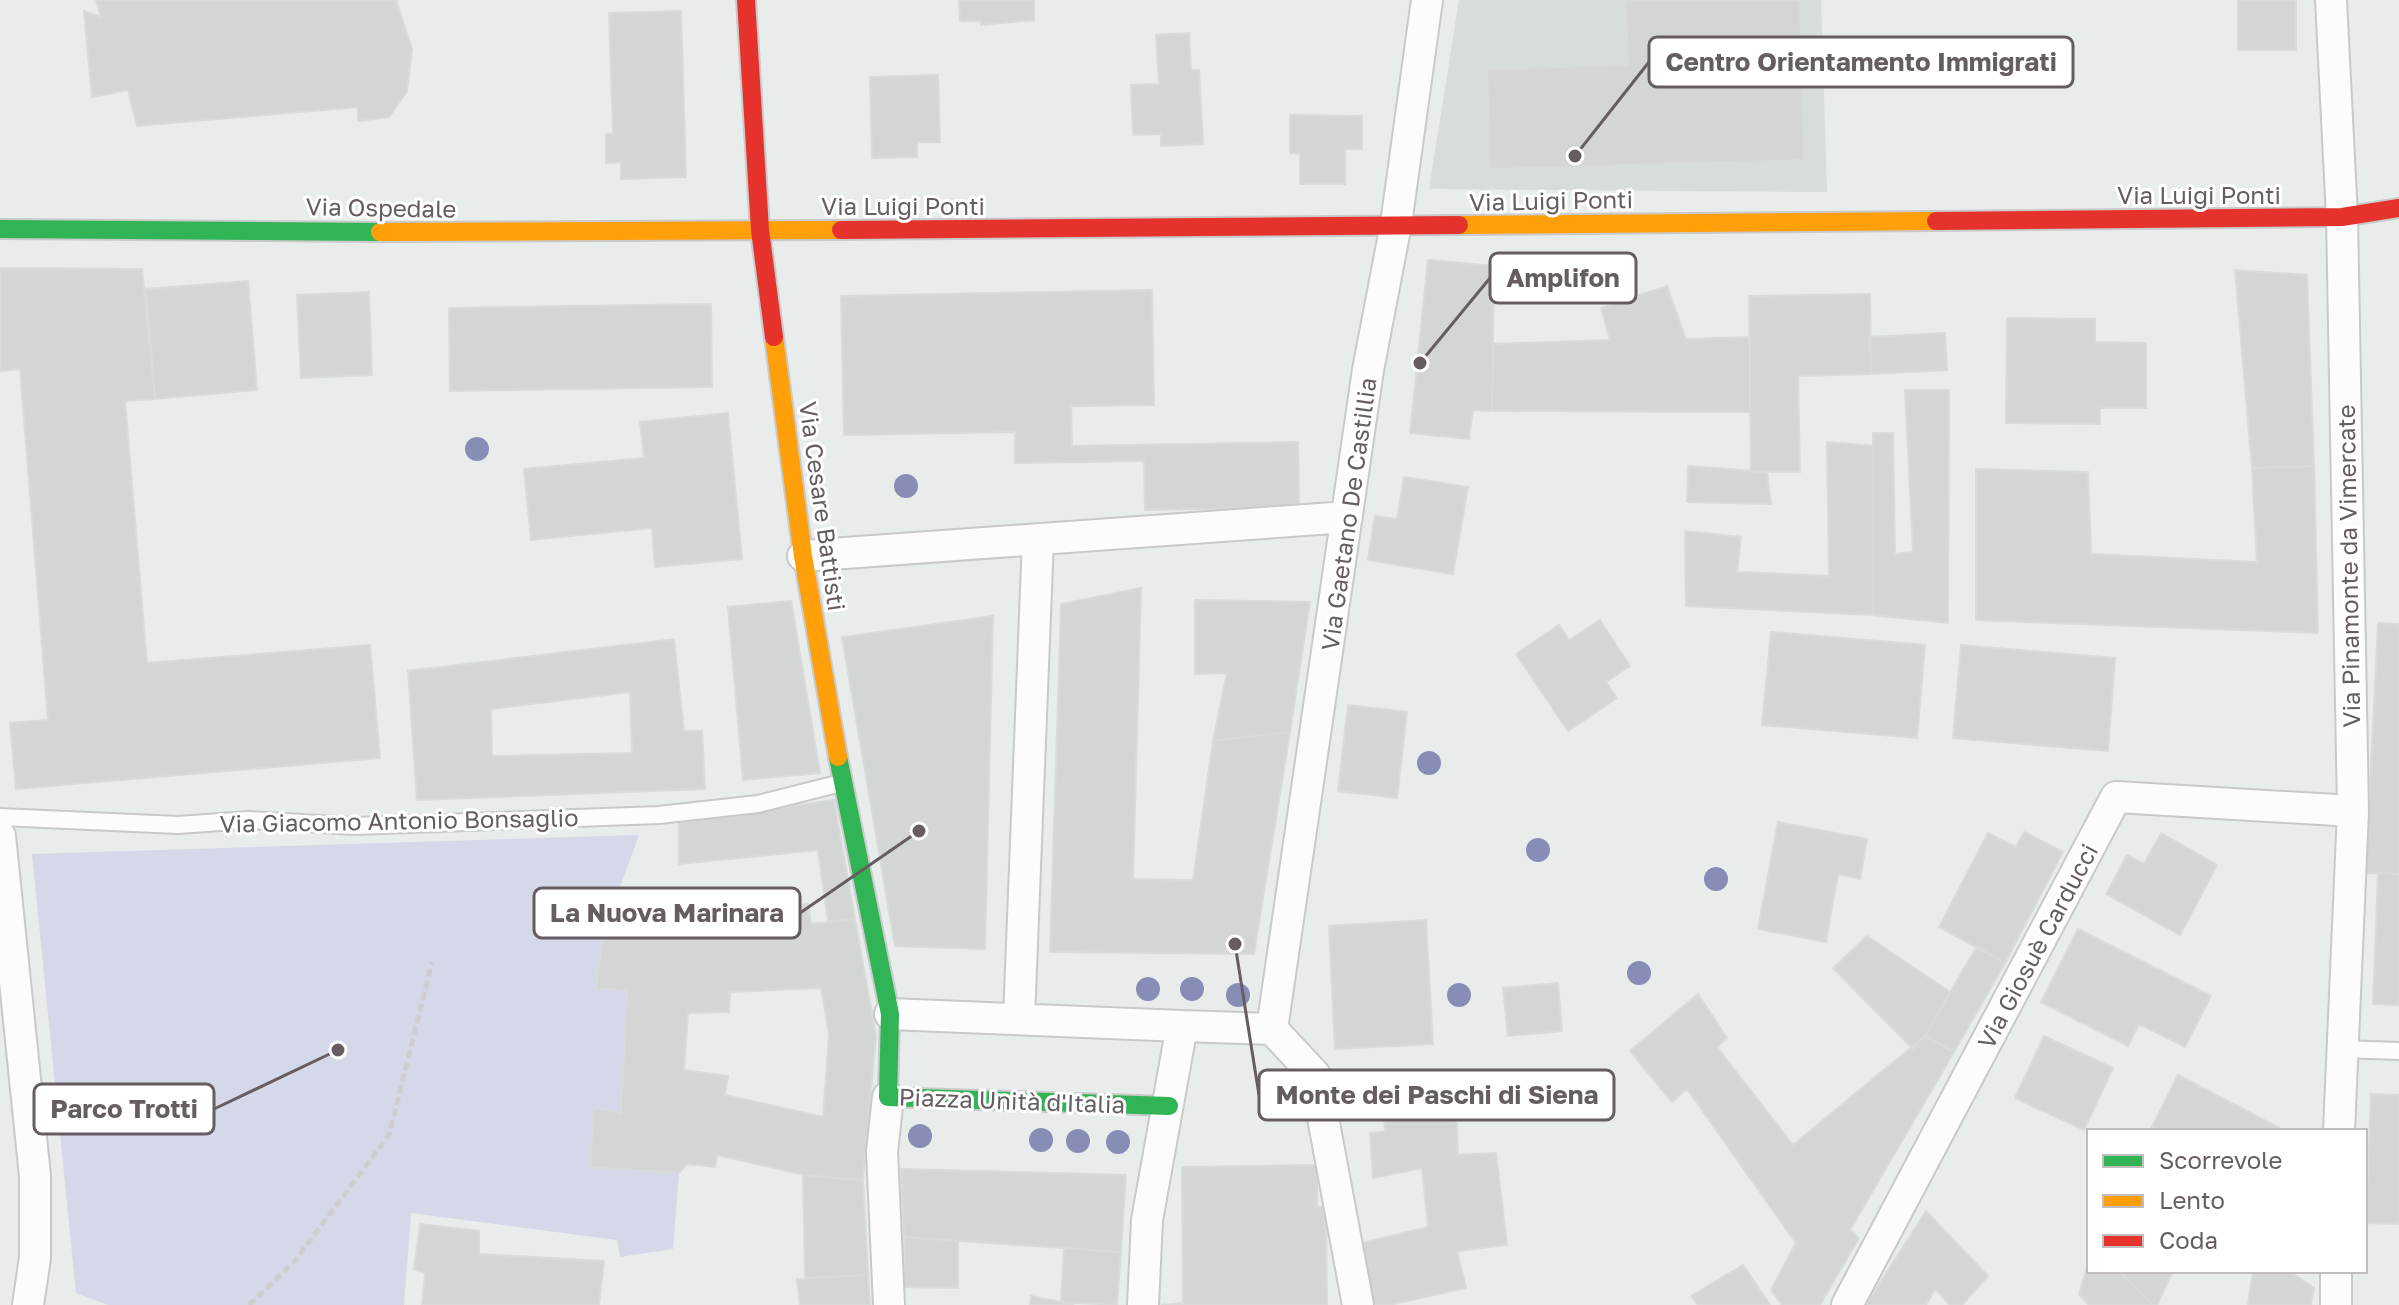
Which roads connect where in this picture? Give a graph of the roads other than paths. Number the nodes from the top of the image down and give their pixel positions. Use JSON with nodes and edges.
{"nodes":[{"id":1,"x":746,"y":0,"type":"edge"},
{"id":2,"x":1427,"y":0,"type":"edge"},
{"id":3,"x":2331,"y":0,"type":"edge"},
{"id":4,"x":2399,"y":208,"type":"edge"},
{"id":5,"x":2342,"y":217,"type":"junction"},
{"id":6,"x":1396,"y":224,"type":"junction"},
{"id":7,"x":0,"y":229,"type":"edge"},
{"id":8,"x":760,"y":230,"type":"junction"},
{"id":9,"x":1347,"y":517,"type":"junction"},
{"id":10,"x":1038,"y":539,"type":"junction"},
{"id":11,"x":803,"y":556,"type":"junction"},
{"id":12,"x":843,"y":783,"type":"junction"},
{"id":13,"x":25,"y":804,"type":"dead end"},
{"id":14,"x":2353,"y":811,"type":"junction"},
{"id":15,"x":0,"y":816,"type":"edge"},
{"id":16,"x":0,"y":836,"type":"edge"},
{"id":17,"x":890,"y":1014,"type":"junction"},
{"id":18,"x":1019,"y":1019,"type":"junction"},
{"id":19,"x":1182,"y":1026,"type":"junction"},
{"id":20,"x":1272,"y":1029,"type":"junction"},
{"id":21,"x":2341,"y":1049,"type":"junction"},
{"id":22,"x":2399,"y":1051,"type":"edge"},
{"id":23,"x":888,"y":1097,"type":"junction"},
{"id":24,"x":1169,"y":1106,"type":"junction"},
{"id":25,"x":2339,"y":1129,"type":"edge"},
{"id":26,"x":2336,"y":1273,"type":"edge"},
{"id":27,"x":28,"y":1305,"type":"edge"},
{"id":28,"x":889,"y":1305,"type":"edge"},
{"id":29,"x":1143,"y":1305,"type":"edge"},
{"id":30,"x":1358,"y":1305,"type":"edge"},
{"id":31,"x":1847,"y":1305,"type":"edge"},
{"id":32,"x":2336,"y":1305,"type":"edge"}],
"edges":[{"from":1,"to":8,"type":"street","name":"Via Cesare Battisti"},
{"from":2,"to":6,"type":"street","name":"Via Gaetano De Castillia"},
{"from":3,"to":5,"type":"street","name":"Via Pinamonte da Vimercate"},
{"from":4,"to":5,"type":"street","name":"Via Luigi Ponti"},
{"from":5,"to":6,"type":"street","name":"Via Luigi Ponti"},
{"from":5,"to":14,"type":"street","name":"Via Pinamonte da Vimercate"},
{"from":6,"to":8,"type":"street","name":"Via Luigi Ponti"},
{"from":6,"to":9,"type":"street","name":"Via Gaetano De Castillia"},
{"from":7,"to":8,"type":"street","name":"Via Ospedale"},
{"from":8,"to":11,"type":"street","name":"Via Cesare Battisti"},
{"from":9,"to":10,"type":"street"},
{"from":9,"to":20,"type":"street","name":"Via Gaetano De Castillia"},
{"from":10,"to":11,"type":"street"},
{"from":10,"to":18,"type":"street"},
{"from":11,"to":12,"type":"street","name":"Via Cesare Battisti"},
{"from":12,"to":15,"type":"lane","name":"Via Giacomo Antonio Bonsaglio"},
{"from":12,"to":17,"type":"street","name":"Via Cesare Battisti"},
{"from":13,"to":15,"type":"lane"},
{"from":14,"to":21,"type":"street","name":"Via Pinamonte da Vimercate"},
{"from":14,"to":31,"type":"street","name":"Via Giosuè Carducci"},
{"from":16,"to":27,"type":"street"},
{"from":17,"to":18,"type":"street"},
{"from":17,"to":23,"type":"street","name":"Piazza Unità d'Italia"},
{"from":18,"to":19,"type":"street"},
{"from":19,"to":20,"type":"street"},
{"from":19,"to":24,"type":"street"},
{"from":20,"to":30,"type":"street"},
{"from":21,"to":22,"type":"lane"},
{"from":21,"to":25,"type":"street","name":"Via Pinamonte da Vimercate"},
{"from":23,"to":24,"type":"street","name":"Piazza Unità d'Italia"},
{"from":23,"to":28,"type":"street"},
{"from":24,"to":29,"type":"street"},
{"from":26,"to":32,"type":"street"}]}
